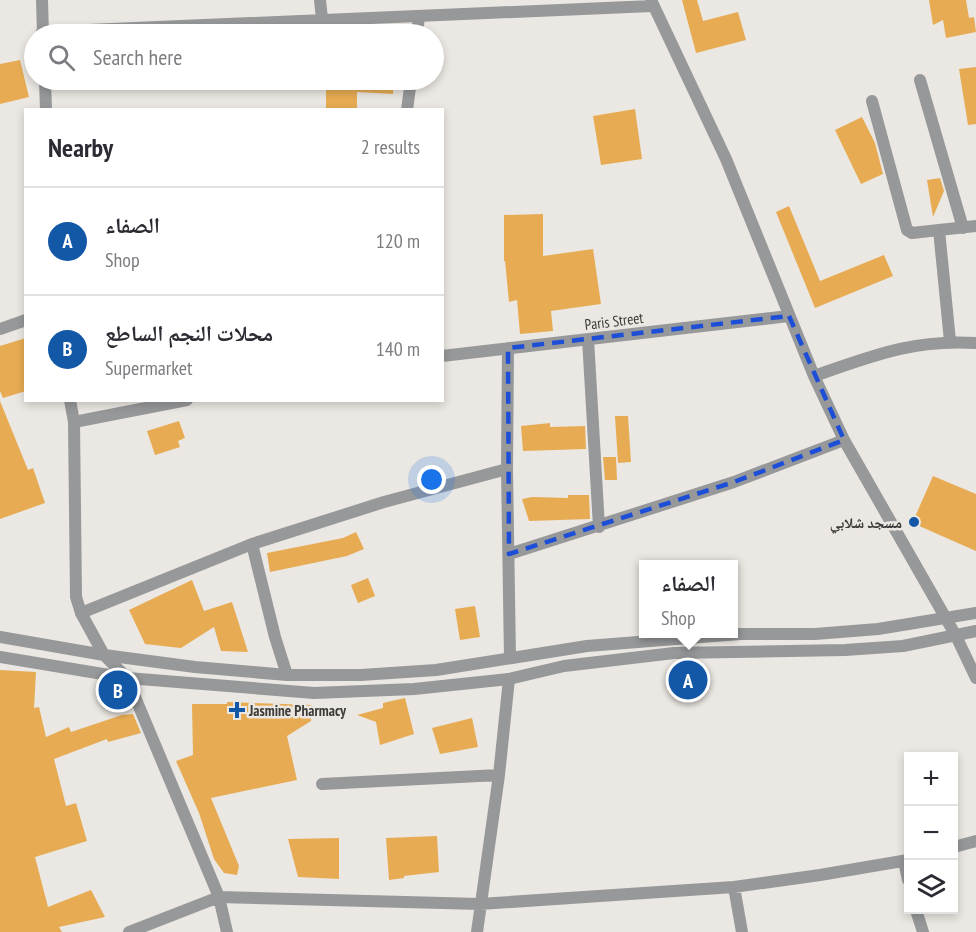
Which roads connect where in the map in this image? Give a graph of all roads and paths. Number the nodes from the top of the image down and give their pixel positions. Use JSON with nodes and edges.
{"nodes":[{"id":1,"x":42,"y":0,"type":"edge"},
{"id":2,"x":320,"y":0,"type":"edge"},
{"id":3,"x":651,"y":3,"type":"edge"},
{"id":4,"x":419,"y":16,"type":"junction"},
{"id":5,"x":322,"y":19,"type":"junction"},
{"id":6,"x":43,"y":24,"type":"edge"},
{"id":7,"x":222,"y":24,"type":"edge"},
{"id":8,"x":418,"y":24,"type":"edge"},
{"id":9,"x":920,"y":80,"type":"dead end"},
{"id":10,"x":45,"y":90,"type":"edge"},
{"id":11,"x":410,"y":90,"type":"edge"},
{"id":12,"x":872,"y":101,"type":"dead end"},
{"id":13,"x":46,"y":108,"type":"edge"},
{"id":14,"x":407,"y":108,"type":"edge"},
{"id":15,"x":970,"y":227,"type":"edge"},
{"id":16,"x":939,"y":230,"type":"junction"},
{"id":17,"x":789,"y":316,"type":"junction"},
{"id":18,"x":24,"y":321,"type":"edge"},
{"id":19,"x":0,"y":329,"type":"edge"},
{"id":20,"x":588,"y":339,"type":"junction"},
{"id":21,"x":950,"y":341,"type":"junction"},
{"id":22,"x":976,"y":343,"type":"edge"},
{"id":23,"x":508,"y":348,"type":"junction"},
{"id":24,"x":444,"y":356,"type":"edge"},
{"id":25,"x":814,"y":376,"type":"junction"},
{"id":26,"x":70,"y":402,"type":"edge"},
{"id":27,"x":177,"y":402,"type":"edge"},
{"id":28,"x":74,"y":422,"type":"junction"},
{"id":29,"x":844,"y":440,"type":"junction"},
{"id":30,"x":507,"y":469,"type":"junction"},
{"id":31,"x":599,"y":526,"type":"junction"},
{"id":32,"x":252,"y":544,"type":"junction"},
{"id":33,"x":509,"y":554,"type":"junction"},
{"id":34,"x":81,"y":613,"type":"junction"},
{"id":35,"x":976,"y":613,"type":"edge"},
{"id":36,"x":945,"y":619,"type":"junction"},
{"id":37,"x":976,"y":631,"type":"edge"},
{"id":38,"x":738,"y":634,"type":"edge"},
{"id":39,"x":956,"y":636,"type":"junction"},
{"id":40,"x":0,"y":637,"type":"edge"},
{"id":41,"x":689,"y":638,"type":"edge"},
{"id":42,"x":105,"y":656,"type":"junction"},
{"id":43,"x":0,"y":657,"type":"edge"},
{"id":44,"x":510,"y":658,"type":"junction"},
{"id":45,"x":287,"y":675,"type":"junction"},
{"id":46,"x":127,"y":678,"type":"junction"},
{"id":47,"x":976,"y":678,"type":"edge"},
{"id":48,"x":509,"y":679,"type":"junction"},
{"id":49,"x":499,"y":775,"type":"junction"},
{"id":50,"x":322,"y":784,"type":"dead end"},
{"id":51,"x":976,"y":841,"type":"edge"},
{"id":52,"x":958,"y":847,"type":"edge"},
{"id":53,"x":904,"y":861,"type":"edge"},
{"id":54,"x":734,"y":887,"type":"junction"},
{"id":55,"x":219,"y":897,"type":"junction"},
{"id":56,"x":480,"y":904,"type":"junction"},
{"id":57,"x":918,"y":914,"type":"edge"},
{"id":58,"x":129,"y":932,"type":"edge"},
{"id":59,"x":227,"y":932,"type":"edge"},
{"id":60,"x":477,"y":932,"type":"edge"},
{"id":61,"x":742,"y":932,"type":"edge"},
{"id":62,"x":923,"y":932,"type":"edge"}],
"edges":[{"from":1,"to":6,"type":"street"},
{"from":2,"to":5,"type":"street"},
{"from":3,"to":4,"type":"street"},
{"from":3,"to":17,"type":"street"},
{"from":4,"to":5,"type":"street"},
{"from":4,"to":8,"type":"street"},
{"from":5,"to":7,"type":"street"},
{"from":9,"to":15,"type":"street"},
{"from":10,"to":13,"type":"street"},
{"from":11,"to":14,"type":"street"},
{"from":12,"to":16,"type":"street"},
{"from":15,"to":16,"type":"street"},
{"from":16,"to":21,"type":"street"},
{"from":17,"to":20,"type":"street","name":"Paris Street"},
{"from":17,"to":25,"type":"street"},
{"from":18,"to":19,"type":"street"},
{"from":20,"to":23,"type":"street","name":"Paris Street"},
{"from":20,"to":31,"type":"street"},
{"from":21,"to":22,"type":"street"},
{"from":21,"to":25,"type":"street"},
{"from":23,"to":24,"type":"street","name":"Paris Street"},
{"from":23,"to":30,"type":"street"},
{"from":25,"to":29,"type":"street"},
{"from":26,"to":28,"type":"street"},
{"from":27,"to":28,"type":"street"},
{"from":28,"to":34,"type":"street"},
{"from":29,"to":31,"type":"street"},
{"from":29,"to":36,"type":"street"},
{"from":30,"to":32,"type":"street"},
{"from":30,"to":33,"type":"street"},
{"from":31,"to":33,"type":"street"},
{"from":32,"to":34,"type":"street"},
{"from":32,"to":45,"type":"street"},
{"from":33,"to":44,"type":"street"},
{"from":34,"to":42,"type":"street"},
{"from":35,"to":36,"type":"street"},
{"from":36,"to":38,"type":"street"},
{"from":36,"to":39,"type":"street"},
{"from":37,"to":39,"type":"street"},
{"from":39,"to":47,"type":"street"},
{"from":39,"to":48,"type":"street"},
{"from":40,"to":42,"type":"street"},
{"from":41,"to":44,"type":"street"},
{"from":42,"to":45,"type":"street"},
{"from":42,"to":46,"type":"street"},
{"from":43,"to":46,"type":"street"},
{"from":44,"to":45,"type":"street"},
{"from":46,"to":48,"type":"street"},
{"from":46,"to":55,"type":"street"},
{"from":48,"to":49,"type":"street"},
{"from":49,"to":50,"type":"street"},
{"from":49,"to":56,"type":"street"},
{"from":51,"to":52,"type":"street"},
{"from":53,"to":54,"type":"street"},
{"from":54,"to":56,"type":"street"},
{"from":54,"to":61,"type":"street"},
{"from":55,"to":56,"type":"street"},
{"from":55,"to":58,"type":"street"},
{"from":55,"to":59,"type":"street"},
{"from":56,"to":60,"type":"street"},
{"from":57,"to":62,"type":"street"}]}
